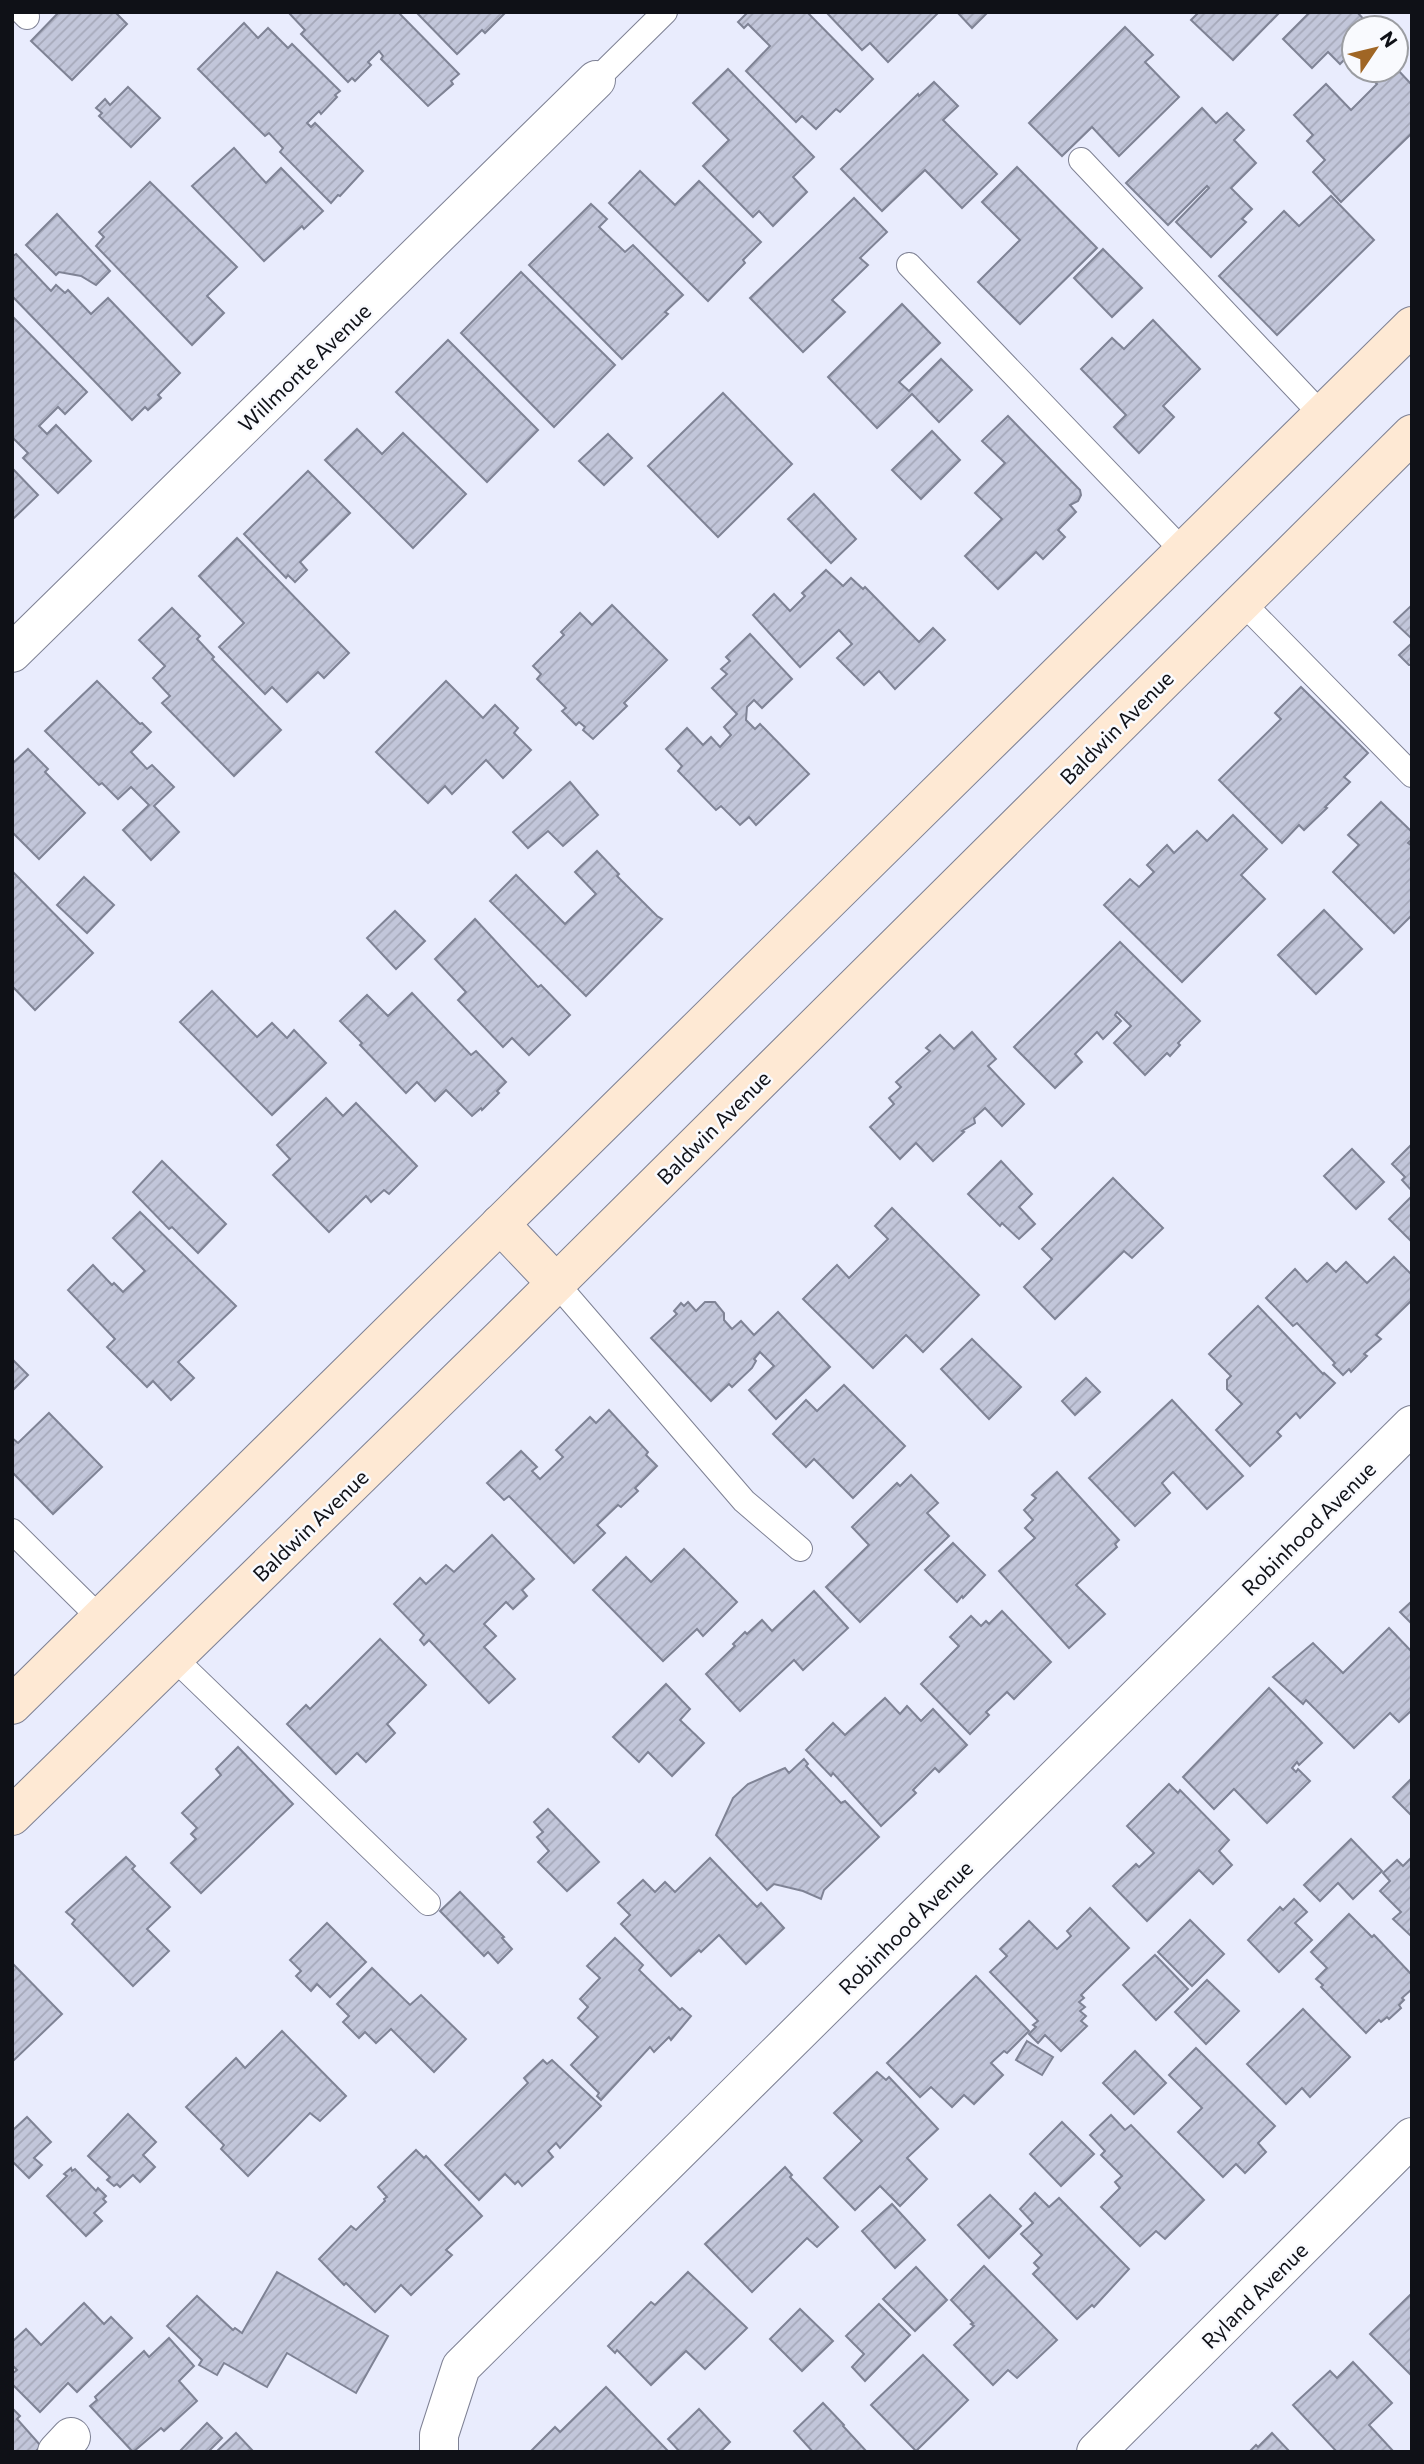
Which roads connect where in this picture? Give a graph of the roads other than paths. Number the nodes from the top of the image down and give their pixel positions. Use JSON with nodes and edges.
{"nodes":[{"id":1,"x":665,"y":12,"type":"edge"},
{"id":2,"x":596,"y":80,"type":"joint"},
{"id":3,"x":1081,"y":160,"type":"dead end"},
{"id":4,"x":909,"y":265,"type":"dead end"},
{"id":5,"x":1412,"y":326,"type":"edge"},
{"id":6,"x":1322,"y":415,"type":"junction"},
{"id":7,"x":1412,"y":434,"type":"edge"},
{"id":8,"x":1184,"y":551,"type":"junction"},
{"id":9,"x":1242,"y":603,"type":"junction"},
{"id":10,"x":12,"y":653,"type":"edge"},
{"id":11,"x":1412,"y":775,"type":"edge"},
{"id":12,"x":500,"y":1224,"type":"junction"},
{"id":13,"x":555,"y":1283,"type":"junction"},
{"id":14,"x":1412,"y":1425,"type":"edge"},
{"id":15,"x":12,"y":1531,"type":"edge"},
{"id":16,"x":800,"y":1549,"type":"dead end"},
{"id":17,"x":100,"y":1618,"type":"junction"},
{"id":18,"x":174,"y":1658,"type":"junction"},
{"id":19,"x":12,"y":1705,"type":"edge"},
{"id":20,"x":12,"y":1816,"type":"edge"},
{"id":21,"x":428,"y":1903,"type":"dead end"},
{"id":22,"x":1412,"y":2137,"type":"edge"},
{"id":23,"x":439,"y":2452,"type":"edge"},
{"id":24,"x":1096,"y":2452,"type":"edge"}],
"edges":[{"from":1,"to":2,"type":"lane"},
{"from":2,"to":10,"type":"street","name":"Willmonte Avenue"},
{"from":3,"to":6,"type":"lane"},
{"from":4,"to":8,"type":"lane"},
{"from":5,"to":6,"type":"main road"},
{"from":6,"to":8,"type":"main road"},
{"from":7,"to":9,"type":"main road","name":"Baldwin Avenue"},
{"from":8,"to":12,"type":"main road"},
{"from":9,"to":11,"type":"lane"},
{"from":9,"to":13,"type":"main road","name":"Baldwin Avenue"},
{"from":12,"to":13,"type":"main road"},
{"from":12,"to":17,"type":"main road"},
{"from":13,"to":16,"type":"lane"},
{"from":13,"to":18,"type":"main road","name":"Baldwin Avenue"},
{"from":14,"to":23,"type":"street","name":"Robinhood Avenue"},
{"from":15,"to":17,"type":"lane"},
{"from":17,"to":19,"type":"main road"},
{"from":18,"to":20,"type":"main road","name":"Baldwin Avenue"},
{"from":18,"to":21,"type":"lane"},
{"from":22,"to":24,"type":"street","name":"Ryland Avenue"}]}
